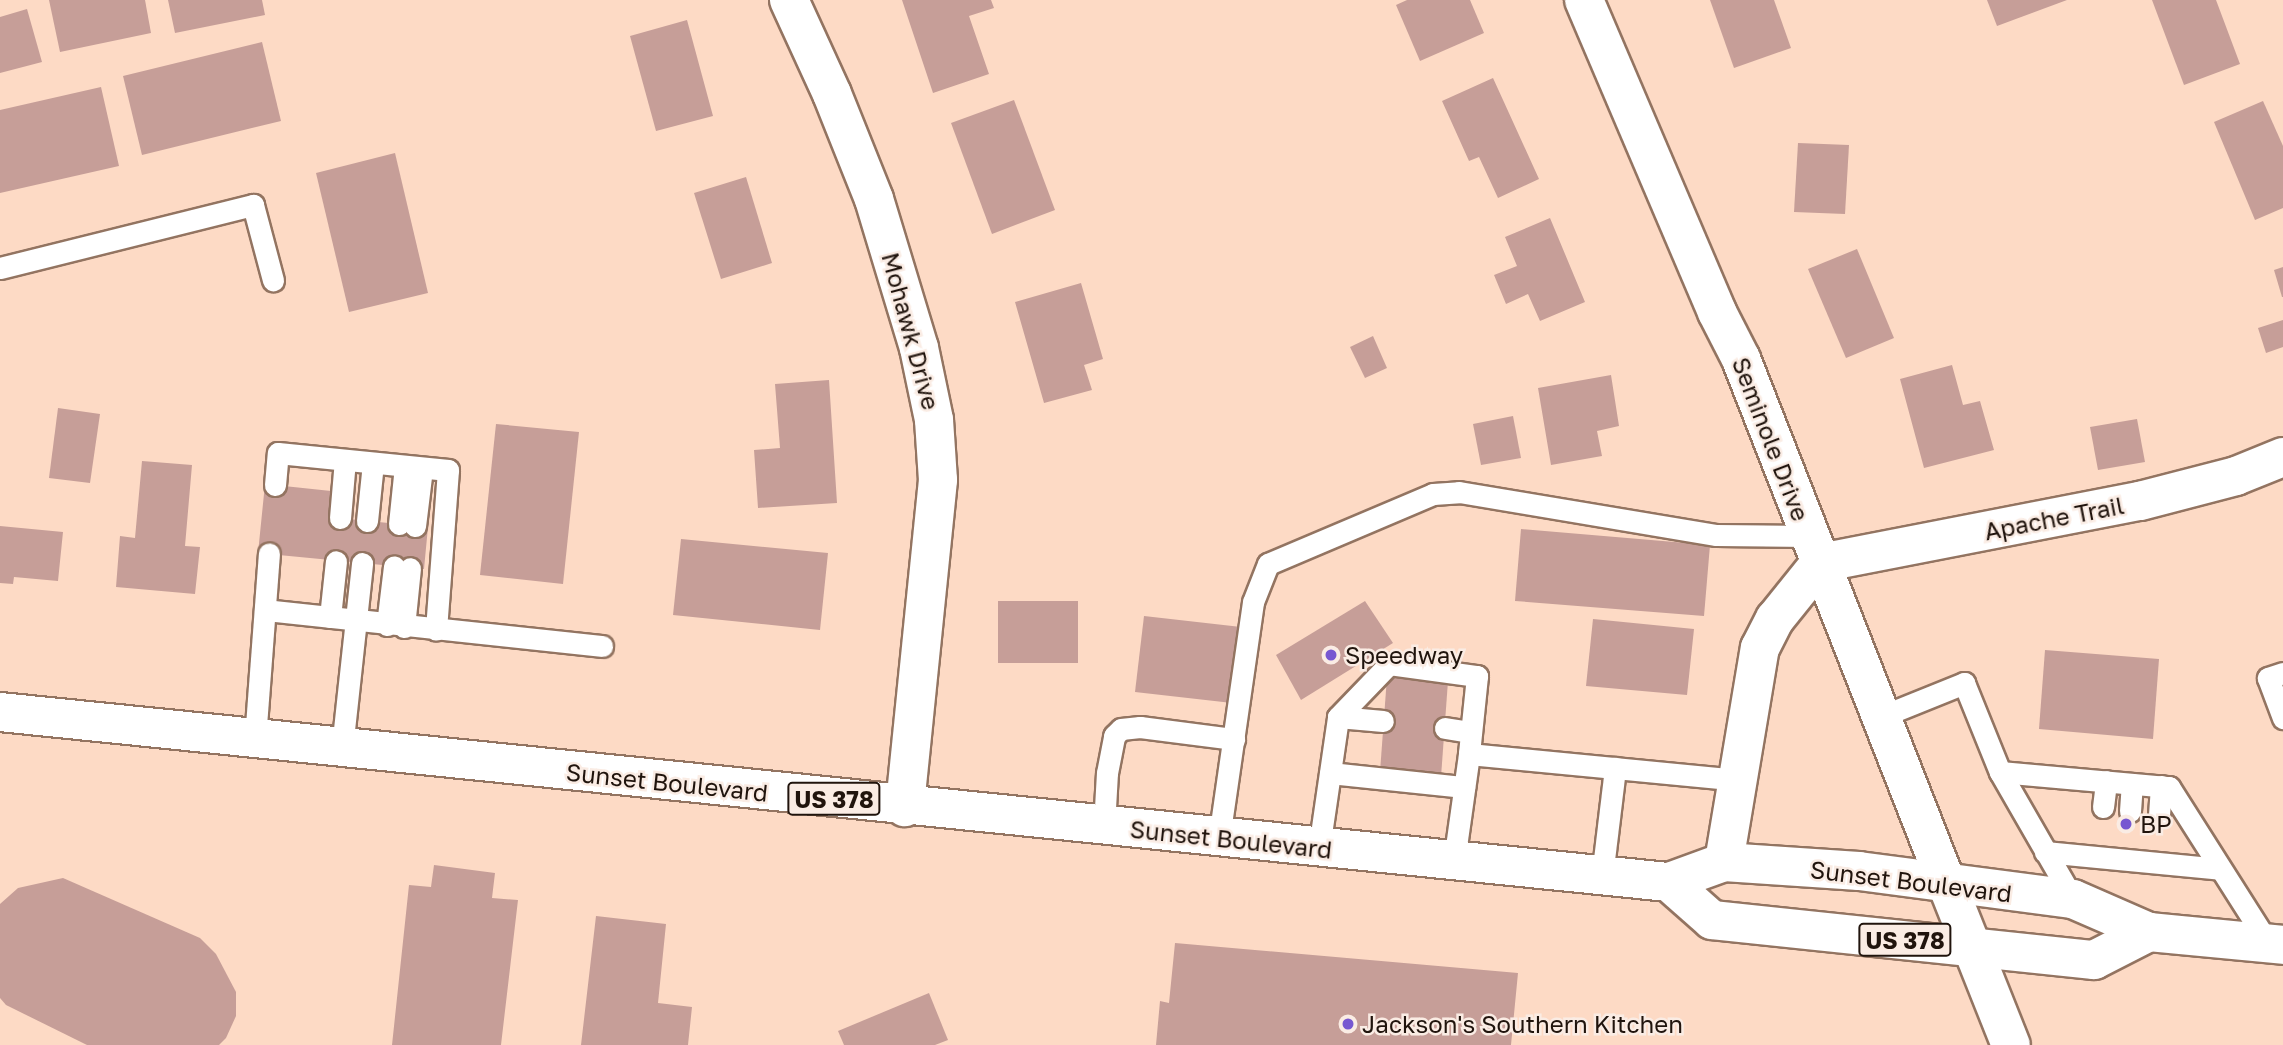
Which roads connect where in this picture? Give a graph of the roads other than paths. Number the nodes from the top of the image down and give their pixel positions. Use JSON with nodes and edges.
{"nodes":[{"id":1,"x":789,"y":0,"type":"edge"},
{"id":2,"x":1584,"y":0,"type":"edge"},
{"id":3,"x":0,"y":268,"type":"edge"},
{"id":4,"x":273,"y":279,"type":"dead end"},
{"id":5,"x":2283,"y":457,"type":"edge"},
{"id":6,"x":345,"y":460,"type":"junction"},
{"id":7,"x":373,"y":463,"type":"junction"},
{"id":8,"x":414,"y":467,"type":"junction"},
{"id":9,"x":275,"y":485,"type":"dead end"},
{"id":10,"x":340,"y":518,"type":"dead end"},
{"id":11,"x":367,"y":521,"type":"dead end"},
{"id":12,"x":407,"y":525,"type":"dead end"},
{"id":13,"x":1815,"y":550,"type":"junction"},
{"id":14,"x":269,"y":554,"type":"dead end"},
{"id":15,"x":336,"y":561,"type":"dead end"},
{"id":16,"x":362,"y":563,"type":"dead end"},
{"id":17,"x":402,"y":567,"type":"dead end"},
{"id":18,"x":265,"y":610,"type":"junction"},
{"id":19,"x":330,"y":618,"type":"junction"},
{"id":20,"x":356,"y":622,"type":"junction"},
{"id":21,"x":395,"y":626,"type":"junction"},
{"id":22,"x":436,"y":630,"type":"junction"},
{"id":23,"x":602,"y":646,"type":"dead end"},
{"id":24,"x":2283,"y":673,"type":"edge"},
{"id":25,"x":0,"y":712,"type":"edge"},
{"id":26,"x":1338,"y":717,"type":"junction"},
{"id":27,"x":1880,"y":717,"type":"junction"},
{"id":28,"x":2283,"y":718,"type":"edge"},
{"id":29,"x":1383,"y":722,"type":"dead end"},
{"id":30,"x":1445,"y":728,"type":"dead end"},
{"id":31,"x":255,"y":739,"type":"junction"},
{"id":32,"x":1234,"y":739,"type":"junction"},
{"id":33,"x":1470,"y":743,"type":"junction"},
{"id":34,"x":342,"y":748,"type":"junction"},
{"id":35,"x":1615,"y":768,"type":"junction"},
{"id":36,"x":2000,"y":772,"type":"junction"},
{"id":37,"x":1330,"y":773,"type":"junction"},
{"id":38,"x":1738,"y":779,"type":"junction"},
{"id":39,"x":2106,"y":781,"type":"junction"},
{"id":40,"x":2132,"y":784,"type":"junction"},
{"id":41,"x":2161,"y":786,"type":"junction"},
{"id":42,"x":1464,"y":787,"type":"junction"},
{"id":43,"x":905,"y":807,"type":"junction"},
{"id":44,"x":2103,"y":807,"type":"dead end"},
{"id":45,"x":2130,"y":811,"type":"dead end"},
{"id":46,"x":2159,"y":815,"type":"dead end"},
{"id":47,"x":1104,"y":826,"type":"junction"},
{"id":48,"x":1219,"y":838,"type":"junction"},
{"id":49,"x":1319,"y":848,"type":"junction"},
{"id":50,"x":2045,"y":852,"type":"junction"},
{"id":51,"x":1454,"y":861,"type":"junction"},
{"id":52,"x":1724,"y":862,"type":"junction"},
{"id":53,"x":2220,"y":869,"type":"junction"},
{"id":54,"x":1602,"y":876,"type":"junction"},
{"id":55,"x":1669,"y":882,"type":"junction"},
{"id":56,"x":1946,"y":882,"type":"junction"},
{"id":57,"x":2073,"y":899,"type":"junction"},
{"id":58,"x":2149,"y":932,"type":"junction"},
{"id":59,"x":2276,"y":944,"type":"edge"},
{"id":60,"x":1972,"y":948,"type":"junction"},
{"id":61,"x":2011,"y":1045,"type":"edge"}],
"edges":[{"from":1,"to":43,"type":"main road","name":"Mohawk Drive"},
{"from":2,"to":13,"type":"main road","name":"Seminole Drive"},
{"from":3,"to":4,"type":"lane"},
{"from":5,"to":13,"type":"main road","name":"Apache Trail"},
{"from":6,"to":7,"type":"lane"},
{"from":6,"to":9,"type":"lane"},
{"from":6,"to":10,"type":"lane"},
{"from":7,"to":8,"type":"lane"},
{"from":7,"to":11,"type":"lane"},
{"from":8,"to":12,"type":"lane"},
{"from":8,"to":22,"type":"lane"},
{"from":13,"to":27,"type":"main road","name":"Seminole Drive"},
{"from":13,"to":32,"type":"lane"},
{"from":13,"to":38,"type":"main road"},
{"from":14,"to":18,"type":"lane"},
{"from":15,"to":19,"type":"lane"},
{"from":16,"to":20,"type":"lane"},
{"from":17,"to":21,"type":"lane"},
{"from":18,"to":19,"type":"lane"},
{"from":18,"to":31,"type":"lane"},
{"from":19,"to":20,"type":"lane"},
{"from":20,"to":21,"type":"lane"},
{"from":20,"to":34,"type":"lane"},
{"from":21,"to":22,"type":"lane"},
{"from":22,"to":23,"type":"lane"},
{"from":24,"to":28,"type":"lane"},
{"from":25,"to":31,"type":"main road","name":"Sunset Boulevard","number":"US 378"},
{"from":26,"to":29,"type":"lane"},
{"from":26,"to":33,"type":"lane"},
{"from":26,"to":37,"type":"lane"},
{"from":27,"to":36,"type":"lane"},
{"from":27,"to":56,"type":"main road","name":"Seminole Drive"},
{"from":30,"to":33,"type":"lane"},
{"from":31,"to":34,"type":"main road","name":"Sunset Boulevard","number":"US 378"},
{"from":32,"to":47,"type":"lane"},
{"from":32,"to":48,"type":"lane"},
{"from":33,"to":35,"type":"lane"},
{"from":33,"to":42,"type":"lane"},
{"from":34,"to":43,"type":"main road","name":"Sunset Boulevard","number":"US 378"},
{"from":35,"to":38,"type":"lane"},
{"from":35,"to":54,"type":"lane"},
{"from":36,"to":39,"type":"lane"},
{"from":36,"to":50,"type":"lane"},
{"from":37,"to":42,"type":"lane"},
{"from":37,"to":49,"type":"lane"},
{"from":38,"to":52,"type":"main road"},
{"from":39,"to":40,"type":"lane"},
{"from":39,"to":44,"type":"lane"},
{"from":40,"to":41,"type":"lane"},
{"from":40,"to":45,"type":"lane"},
{"from":41,"to":46,"type":"lane"},
{"from":41,"to":53,"type":"lane"},
{"from":42,"to":51,"type":"lane"},
{"from":43,"to":47,"type":"main road","name":"Sunset Boulevard","number":"US 378"},
{"from":47,"to":48,"type":"main road","name":"Sunset Boulevard","number":"US 378"},
{"from":48,"to":49,"type":"main road","name":"Sunset Boulevard","number":"US 378"},
{"from":49,"to":51,"type":"main road","name":"Sunset Boulevard","number":"US 378"},
{"from":50,"to":53,"type":"lane"},
{"from":50,"to":57,"type":"lane"},
{"from":51,"to":54,"type":"main road","name":"Sunset Boulevard","number":"US 378"},
{"from":52,"to":55,"type":"main road","name":"Sunset Boulevard","number":"US 378"},
{"from":52,"to":56,"type":"main road","name":"Sunset Boulevard","number":"US 378"},
{"from":53,"to":59,"type":"lane"},
{"from":54,"to":55,"type":"main road","name":"Sunset Boulevard","number":"US 378"},
{"from":55,"to":60,"type":"main road","number":"US 378"},
{"from":56,"to":57,"type":"main road","name":"Sunset Boulevard","number":"US 378"},
{"from":56,"to":60,"type":"main road","name":"Seminole Drive"},
{"from":57,"to":58,"type":"main road","name":"Sunset Boulevard","number":"US 378"},
{"from":58,"to":59,"type":"main road","name":"Sunset Boulevard","number":"US 378"},
{"from":58,"to":60,"type":"main road","number":"US 378"},
{"from":60,"to":61,"type":"main road","name":"Seminole Drive"}]}
